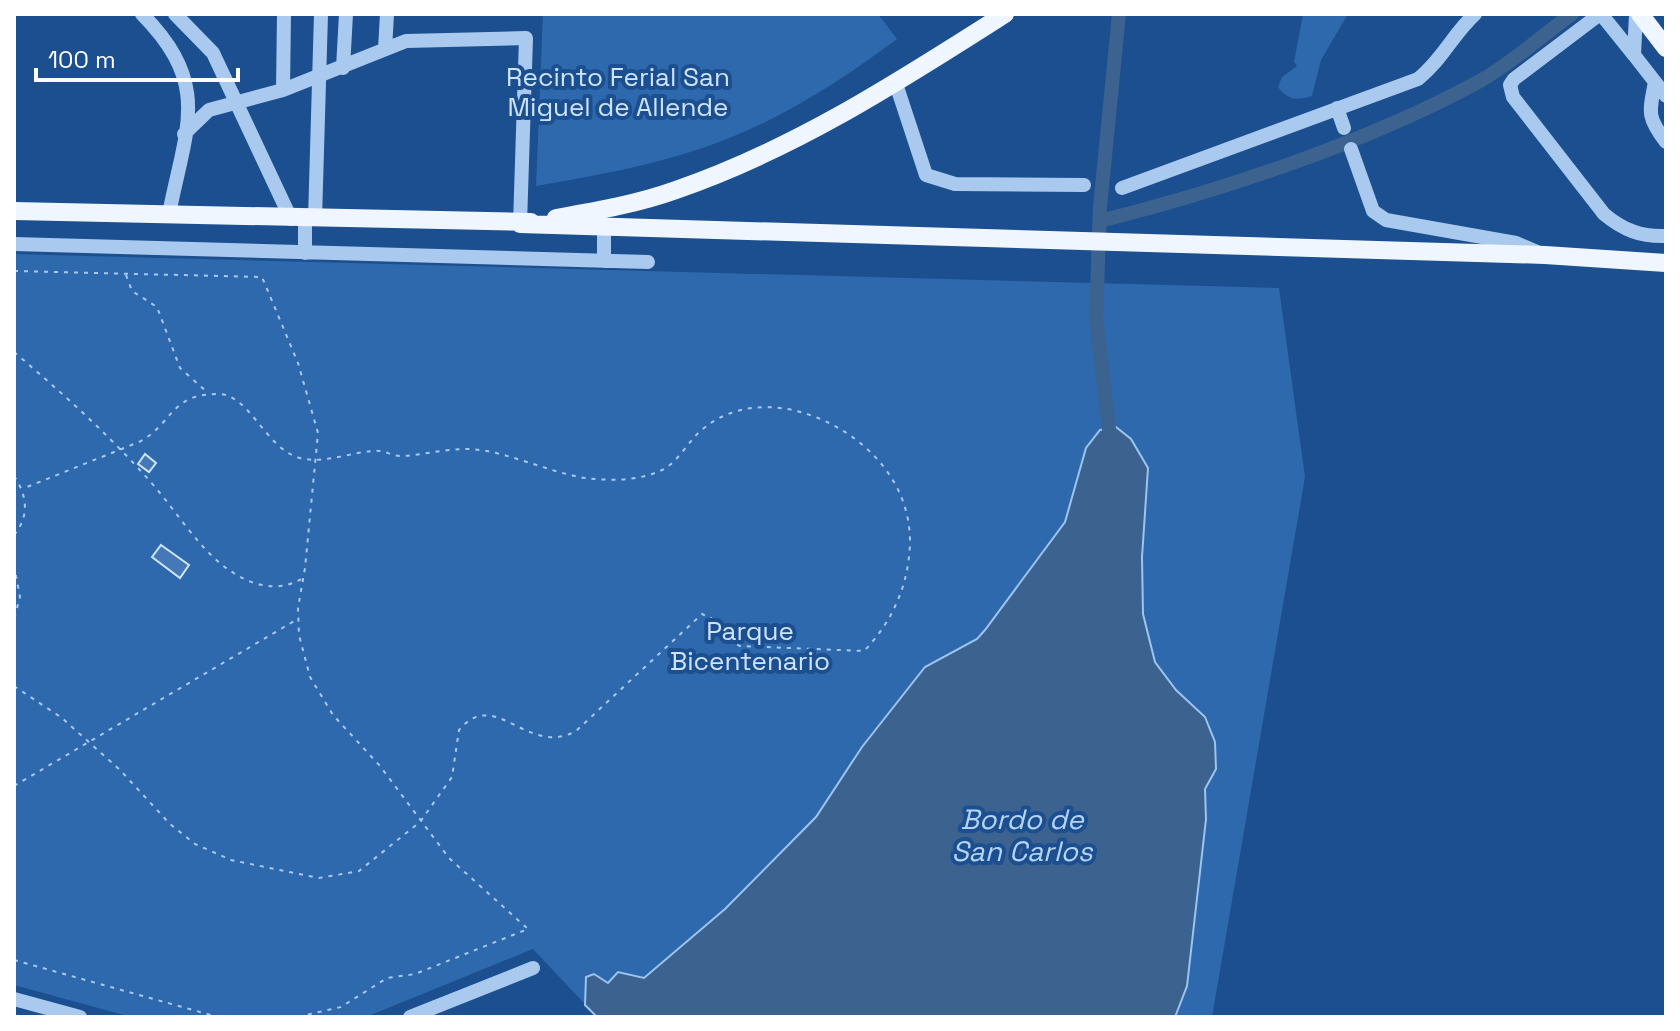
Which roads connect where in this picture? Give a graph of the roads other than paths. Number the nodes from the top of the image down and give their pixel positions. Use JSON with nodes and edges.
{"nodes":[{"id":1,"x":142,"y":14,"type":"edge"},
{"id":2,"x":175,"y":14,"type":"edge"},
{"id":3,"x":284,"y":14,"type":"edge"},
{"id":4,"x":321,"y":14,"type":"edge"},
{"id":5,"x":346,"y":14,"type":"edge"},
{"id":6,"x":387,"y":14,"type":"edge"},
{"id":7,"x":1005,"y":14,"type":"edge"},
{"id":8,"x":1475,"y":14,"type":"edge"},
{"id":9,"x":1601,"y":14,"type":"edge"},
{"id":10,"x":1638,"y":14,"type":"edge"},
{"id":11,"x":1666,"y":48,"type":"edge"},
{"id":12,"x":385,"y":49,"type":"junction"},
{"id":13,"x":1634,"y":55,"type":"junction"},
{"id":14,"x":343,"y":68,"type":"junction"},
{"id":15,"x":318,"y":77,"type":"junction"},
{"id":16,"x":1655,"y":82,"type":"junction"},
{"id":17,"x":896,"y":84,"type":"junction"},
{"id":18,"x":283,"y":90,"type":"junction"},
{"id":19,"x":1666,"y":96,"type":"edge"},
{"id":20,"x":239,"y":104,"type":"junction"},
{"id":21,"x":1337,"y":108,"type":"junction"},
{"id":22,"x":1344,"y":128,"type":"dead end"},
{"id":23,"x":184,"y":134,"type":"junction"},
{"id":24,"x":1666,"y":142,"type":"edge"},
{"id":25,"x":1351,"y":149,"type":"dead end"},
{"id":26,"x":1084,"y":185,"type":"dead end"},
{"id":27,"x":1122,"y":188,"type":"dead end"},
{"id":28,"x":14,"y":211,"type":"edge"},
{"id":29,"x":169,"y":214,"type":"junction"},
{"id":30,"x":304,"y":219,"type":"junction"},
{"id":31,"x":520,"y":224,"type":"junction"},
{"id":32,"x":604,"y":227,"type":"junction"},
{"id":33,"x":1666,"y":236,"type":"edge"},
{"id":34,"x":14,"y":244,"type":"edge"},
{"id":35,"x":305,"y":253,"type":"junction"},
{"id":36,"x":1545,"y":255,"type":"junction"},
{"id":37,"x":604,"y":261,"type":"junction"},
{"id":38,"x":648,"y":262,"type":"dead end"},
{"id":39,"x":1666,"y":263,"type":"edge"},
{"id":40,"x":533,"y":968,"type":"dead end"},
{"id":41,"x":14,"y":999,"type":"edge"},
{"id":42,"x":80,"y":1017,"type":"edge"},
{"id":43,"x":410,"y":1017,"type":"edge"}],
"edges":[{"from":1,"to":23,"type":"street"},
{"from":2,"to":20,"type":"street"},
{"from":3,"to":18,"type":"street"},
{"from":4,"to":15,"type":"street"},
{"from":5,"to":14,"type":"street"},
{"from":6,"to":12,"type":"street"},
{"from":7,"to":17,"type":"main road"},
{"from":8,"to":21,"type":"street"},
{"from":9,"to":13,"type":"street"},
{"from":9,"to":33,"type":"street"},
{"from":10,"to":11,"type":"main road"},
{"from":10,"to":13,"type":"street"},
{"from":12,"to":14,"type":"street"},
{"from":12,"to":31,"type":"street"},
{"from":13,"to":16,"type":"street"},
{"from":14,"to":15,"type":"street"},
{"from":15,"to":18,"type":"street"},
{"from":15,"to":30,"type":"street"},
{"from":16,"to":19,"type":"street"},
{"from":16,"to":24,"type":"street"},
{"from":17,"to":26,"type":"street"},
{"from":17,"to":31,"type":"main road"},
{"from":18,"to":20,"type":"street"},
{"from":20,"to":23,"type":"street"},
{"from":20,"to":30,"type":"street"},
{"from":21,"to":22,"type":"street"},
{"from":21,"to":27,"type":"street"},
{"from":23,"to":29,"type":"street"},
{"from":25,"to":36,"type":"street"},
{"from":28,"to":29,"type":"main road"},
{"from":29,"to":30,"type":"main road"},
{"from":30,"to":31,"type":"main road"},
{"from":30,"to":35,"type":"street"},
{"from":31,"to":32,"type":"main road"},
{"from":32,"to":36,"type":"main road"},
{"from":32,"to":37,"type":"street"},
{"from":34,"to":35,"type":"street"},
{"from":35,"to":37,"type":"street"},
{"from":36,"to":39,"type":"main road"},
{"from":37,"to":38,"type":"street"},
{"from":40,"to":43,"type":"street"},
{"from":41,"to":42,"type":"street"}]}
